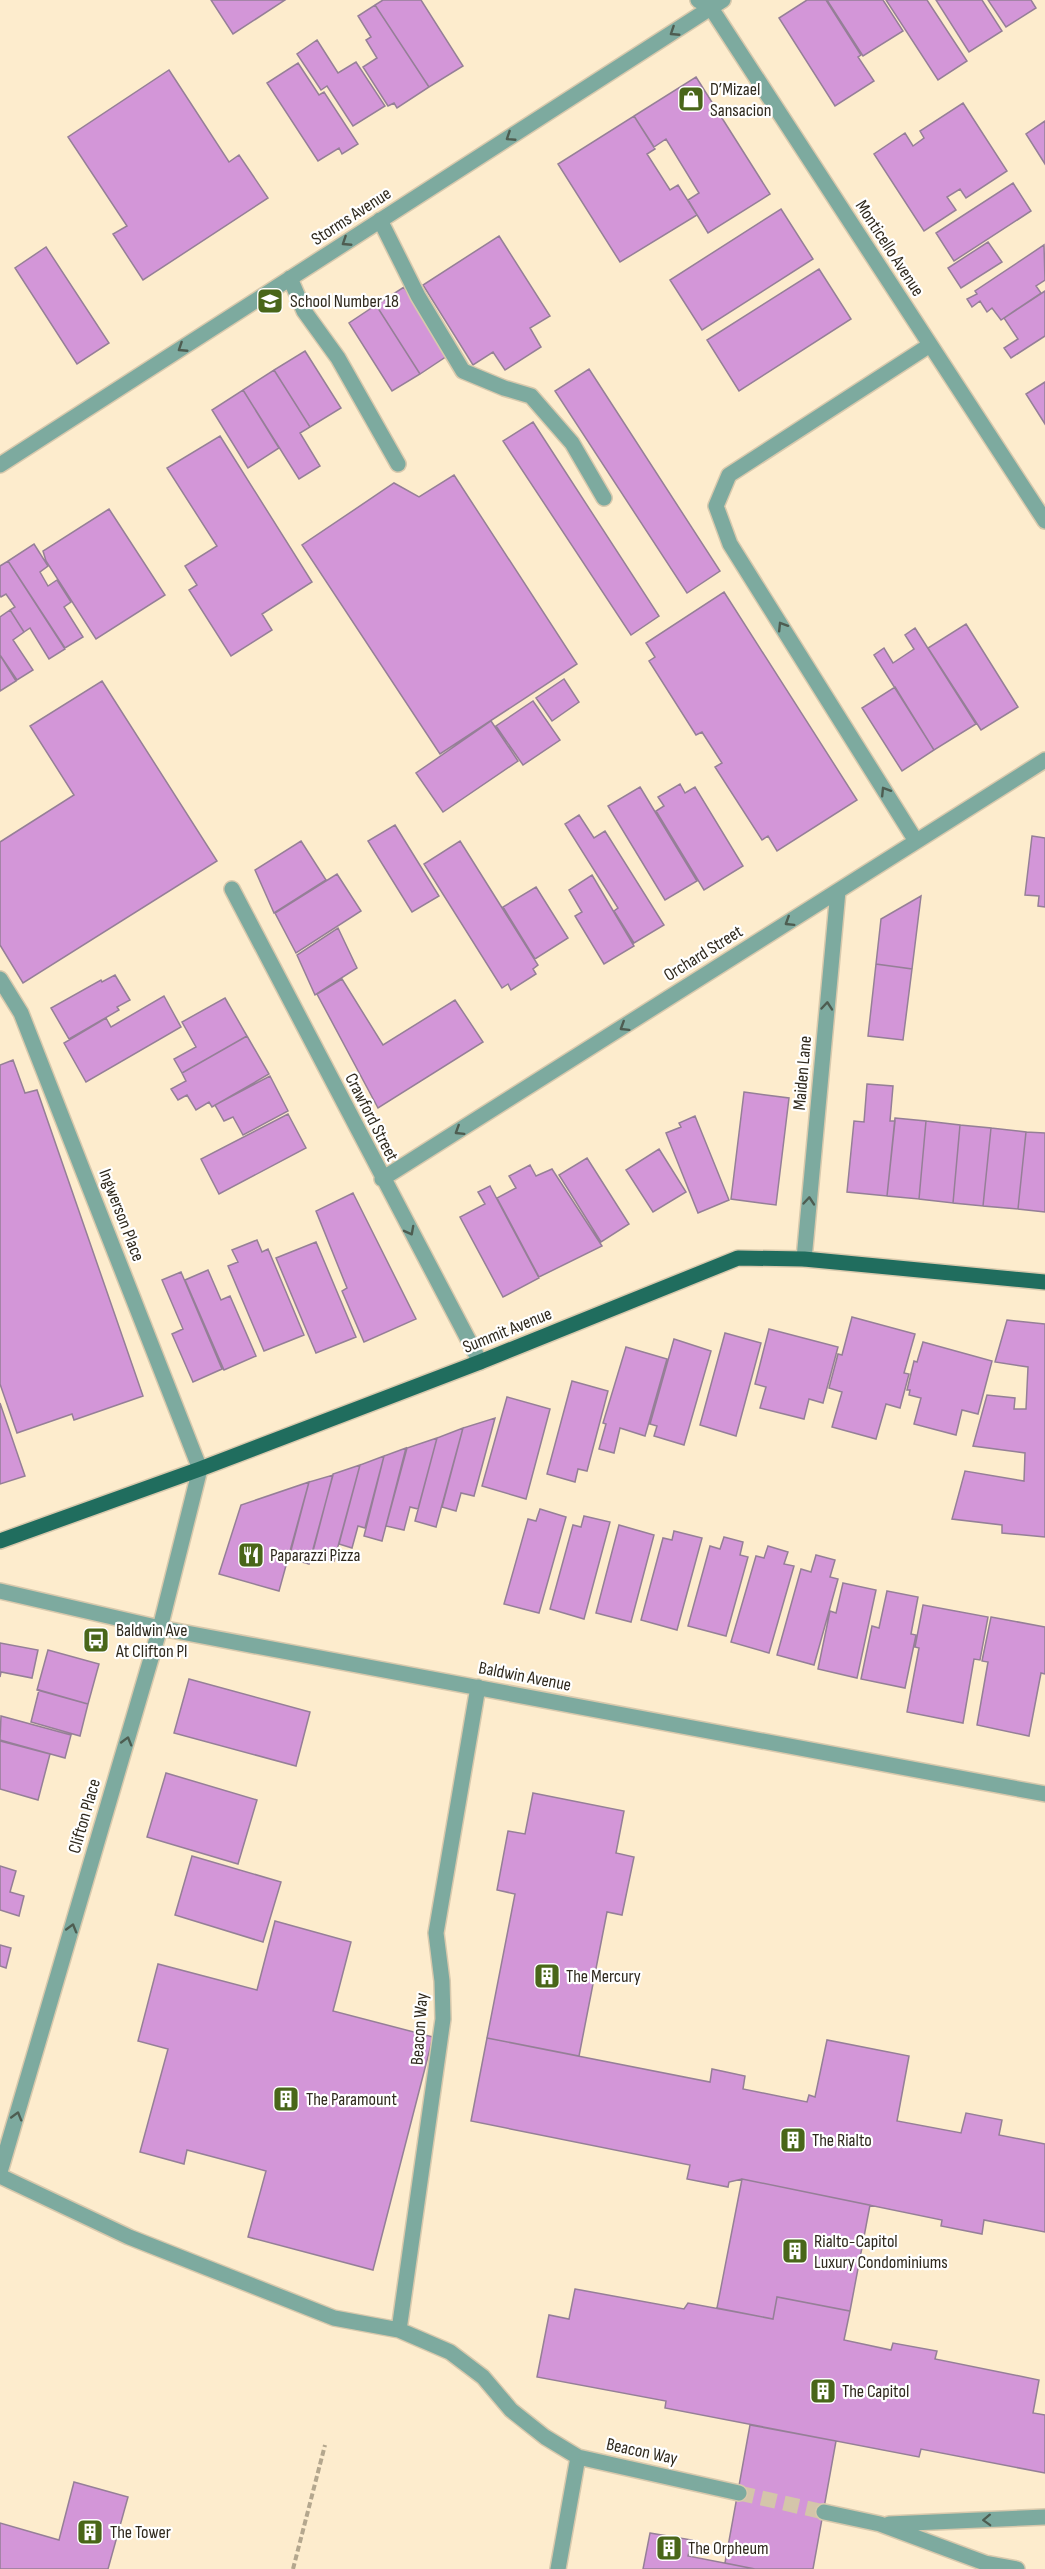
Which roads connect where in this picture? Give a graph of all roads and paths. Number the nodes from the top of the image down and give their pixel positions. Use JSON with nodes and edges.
{"nodes":[{"id":1,"x":698,"y":0,"type":"edge"},
{"id":2,"x":717,"y":4,"type":"edge"},
{"id":3,"x":380,"y":220,"type":"junction"},
{"id":4,"x":290,"y":278,"type":"junction"},
{"id":5,"x":930,"y":345,"type":"junction"},
{"id":6,"x":398,"y":464,"type":"dead end"},
{"id":7,"x":0,"y":465,"type":"edge"},
{"id":8,"x":604,"y":498,"type":"dead end"},
{"id":9,"x":1045,"y":521,"type":"edge"},
{"id":10,"x":1045,"y":760,"type":"edge"},
{"id":11,"x":916,"y":841,"type":"junction"},
{"id":12,"x":232,"y":889,"type":"dead end"},
{"id":13,"x":838,"y":891,"type":"junction"},
{"id":14,"x":0,"y":979,"type":"edge"},
{"id":15,"x":382,"y":1179,"type":"junction"},
{"id":16,"x":804,"y":1259,"type":"junction"},
{"id":17,"x":1045,"y":1282,"type":"edge"},
{"id":18,"x":480,"y":1362,"type":"junction"},
{"id":19,"x":200,"y":1469,"type":"junction"},
{"id":20,"x":0,"y":1541,"type":"edge"},
{"id":21,"x":0,"y":1591,"type":"edge"},
{"id":22,"x":160,"y":1628,"type":"junction"},
{"id":23,"x":478,"y":1687,"type":"junction"},
{"id":24,"x":1045,"y":1794,"type":"edge"},
{"id":25,"x":0,"y":2172,"type":"edge"},
{"id":26,"x":0,"y":2176,"type":"edge"},
{"id":27,"x":399,"y":2330,"type":"junction"},
{"id":28,"x":325,"y":2445,"type":"dead end"},
{"id":29,"x":578,"y":2457,"type":"junction"},
{"id":30,"x":739,"y":2493,"type":"tunnel mouth"},
{"id":31,"x":824,"y":2512,"type":"tunnel mouth"},
{"id":32,"x":1045,"y":2517,"type":"edge"},
{"id":33,"x":880,"y":2524,"type":"junction"},
{"id":34,"x":293,"y":2569,"type":"edge"},
{"id":35,"x":558,"y":2569,"type":"edge"},
{"id":36,"x":1017,"y":2569,"type":"edge"}],
"edges":[{"from":1,"to":2,"type":"street","name":"Monticello Avenue"},
{"from":2,"to":3,"type":"street","name":"Storms Avenue","one_way":true},
{"from":2,"to":5,"type":"street","name":"Monticello Avenue"},
{"from":3,"to":4,"type":"street","name":"Storms Avenue","one_way":true},
{"from":3,"to":8,"type":"street"},
{"from":4,"to":6,"type":"street"},
{"from":4,"to":7,"type":"street","name":"Storms Avenue","one_way":true},
{"from":5,"to":9,"type":"street","name":"Monticello Avenue"},
{"from":11,"to":5,"type":"street","one_way":true},
{"from":10,"to":11,"type":"street","name":"Orchard Street"},
{"from":11,"to":13,"type":"street","name":"Orchard Street"},
{"from":12,"to":15,"type":"street","name":"Crawford Street"},
{"from":13,"to":15,"type":"street","name":"Orchard Street","one_way":true},
{"from":16,"to":13,"type":"street","name":"Maiden Lane","one_way":true},
{"from":14,"to":19,"type":"street","name":"Ingwerson Place"},
{"from":15,"to":18,"type":"street","name":"Crawford Street","one_way":true},
{"from":16,"to":17,"type":"main road","name":"Summit Avenue"},
{"from":16,"to":18,"type":"main road","name":"Summit Avenue"},
{"from":18,"to":19,"type":"main road","name":"Summit Avenue"},
{"from":19,"to":20,"type":"main road","name":"Summit Avenue"},
{"from":19,"to":22,"type":"street","name":"Clifton Place"},
{"from":21,"to":22,"type":"street","name":"Baldwin Avenue"},
{"from":22,"to":23,"type":"street","name":"Baldwin Avenue"},
{"from":25,"to":22,"type":"street","name":"Clifton Place","one_way":true},
{"from":23,"to":24,"type":"street","name":"Baldwin Avenue"},
{"from":23,"to":27,"type":"street","name":"Beacon Way"},
{"from":26,"to":27,"type":"street","name":"Beacon Way"},
{"from":27,"to":29,"type":"street","name":"Beacon Way"},
{"from":28,"to":34,"type":"path"},
{"from":29,"to":30,"type":"street","name":"Beacon Way"},
{"from":29,"to":35,"type":"street"},
{"from":31,"to":33,"type":"street"},
{"from":32,"to":33,"type":"street","one_way":true},
{"from":33,"to":36,"type":"street"}]}
